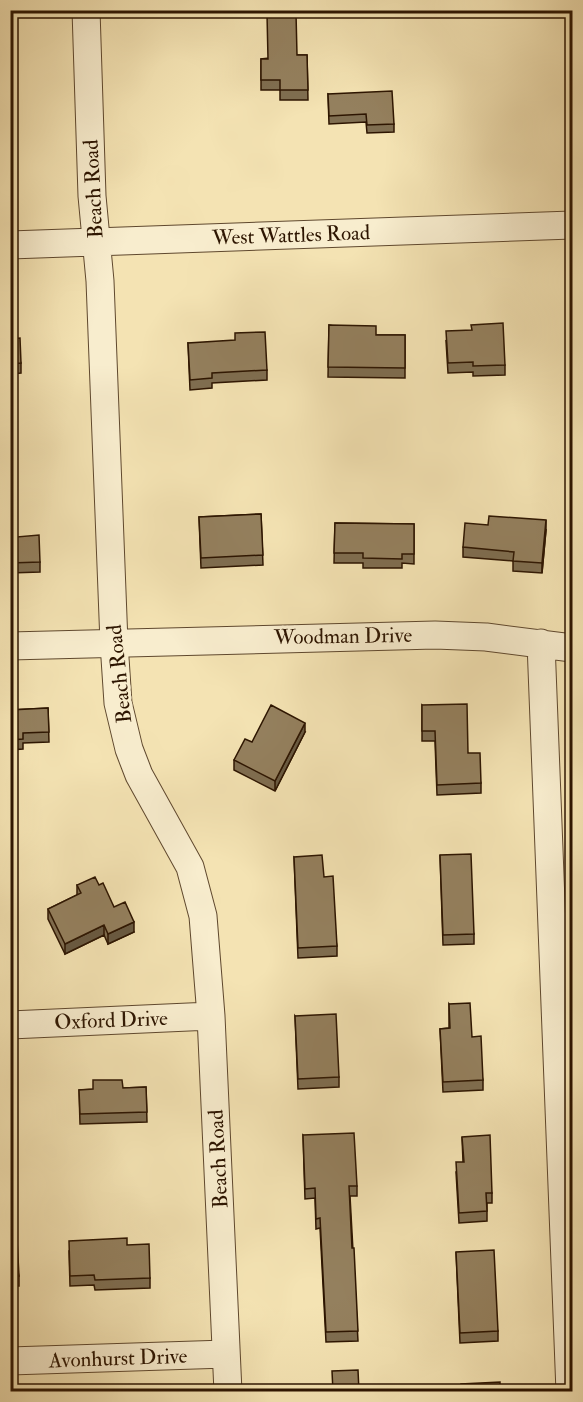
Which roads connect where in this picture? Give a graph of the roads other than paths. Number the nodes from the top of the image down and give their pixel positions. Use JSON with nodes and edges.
{"nodes":[{"id":1,"x":86,"y":10,"type":"edge"},
{"id":2,"x":573,"y":225,"type":"edge"},
{"id":3,"x":96,"y":241,"type":"junction"},
{"id":4,"x":10,"y":245,"type":"edge"},
{"id":5,"x":114,"y":643,"type":"junction"},
{"id":6,"x":541,"y":643,"type":"junction"},
{"id":7,"x":10,"y":646,"type":"edge"},
{"id":8,"x":573,"y":648,"type":"edge"},
{"id":9,"x":211,"y":1016,"type":"junction"},
{"id":10,"x":10,"y":1024,"type":"edge"},
{"id":11,"x":226,"y":1354,"type":"junction"},
{"id":12,"x":10,"y":1361,"type":"edge"},
{"id":13,"x":228,"y":1392,"type":"edge"},
{"id":14,"x":570,"y":1392,"type":"edge"}],
"edges":[{"from":1,"to":3,"type":"street","name":"Beach Road"},
{"from":2,"to":3,"type":"street","name":"West Wattles Road"},
{"from":3,"to":4,"type":"street","name":"West Wattles Road"},
{"from":3,"to":5,"type":"street","name":"Beach Road"},
{"from":5,"to":6,"type":"street","name":"Woodman Drive"},
{"from":5,"to":7,"type":"street","name":"Woodman Drive"},
{"from":5,"to":9,"type":"street","name":"Beach Road"},
{"from":6,"to":8,"type":"street","name":"Woodman Drive"},
{"from":6,"to":14,"type":"street"},
{"from":9,"to":10,"type":"street","name":"Oxford Drive"},
{"from":9,"to":11,"type":"street","name":"Beach Road"},
{"from":11,"to":12,"type":"street","name":"Avonhurst Drive"},
{"from":11,"to":13,"type":"street","name":"Beach Road"}]}
